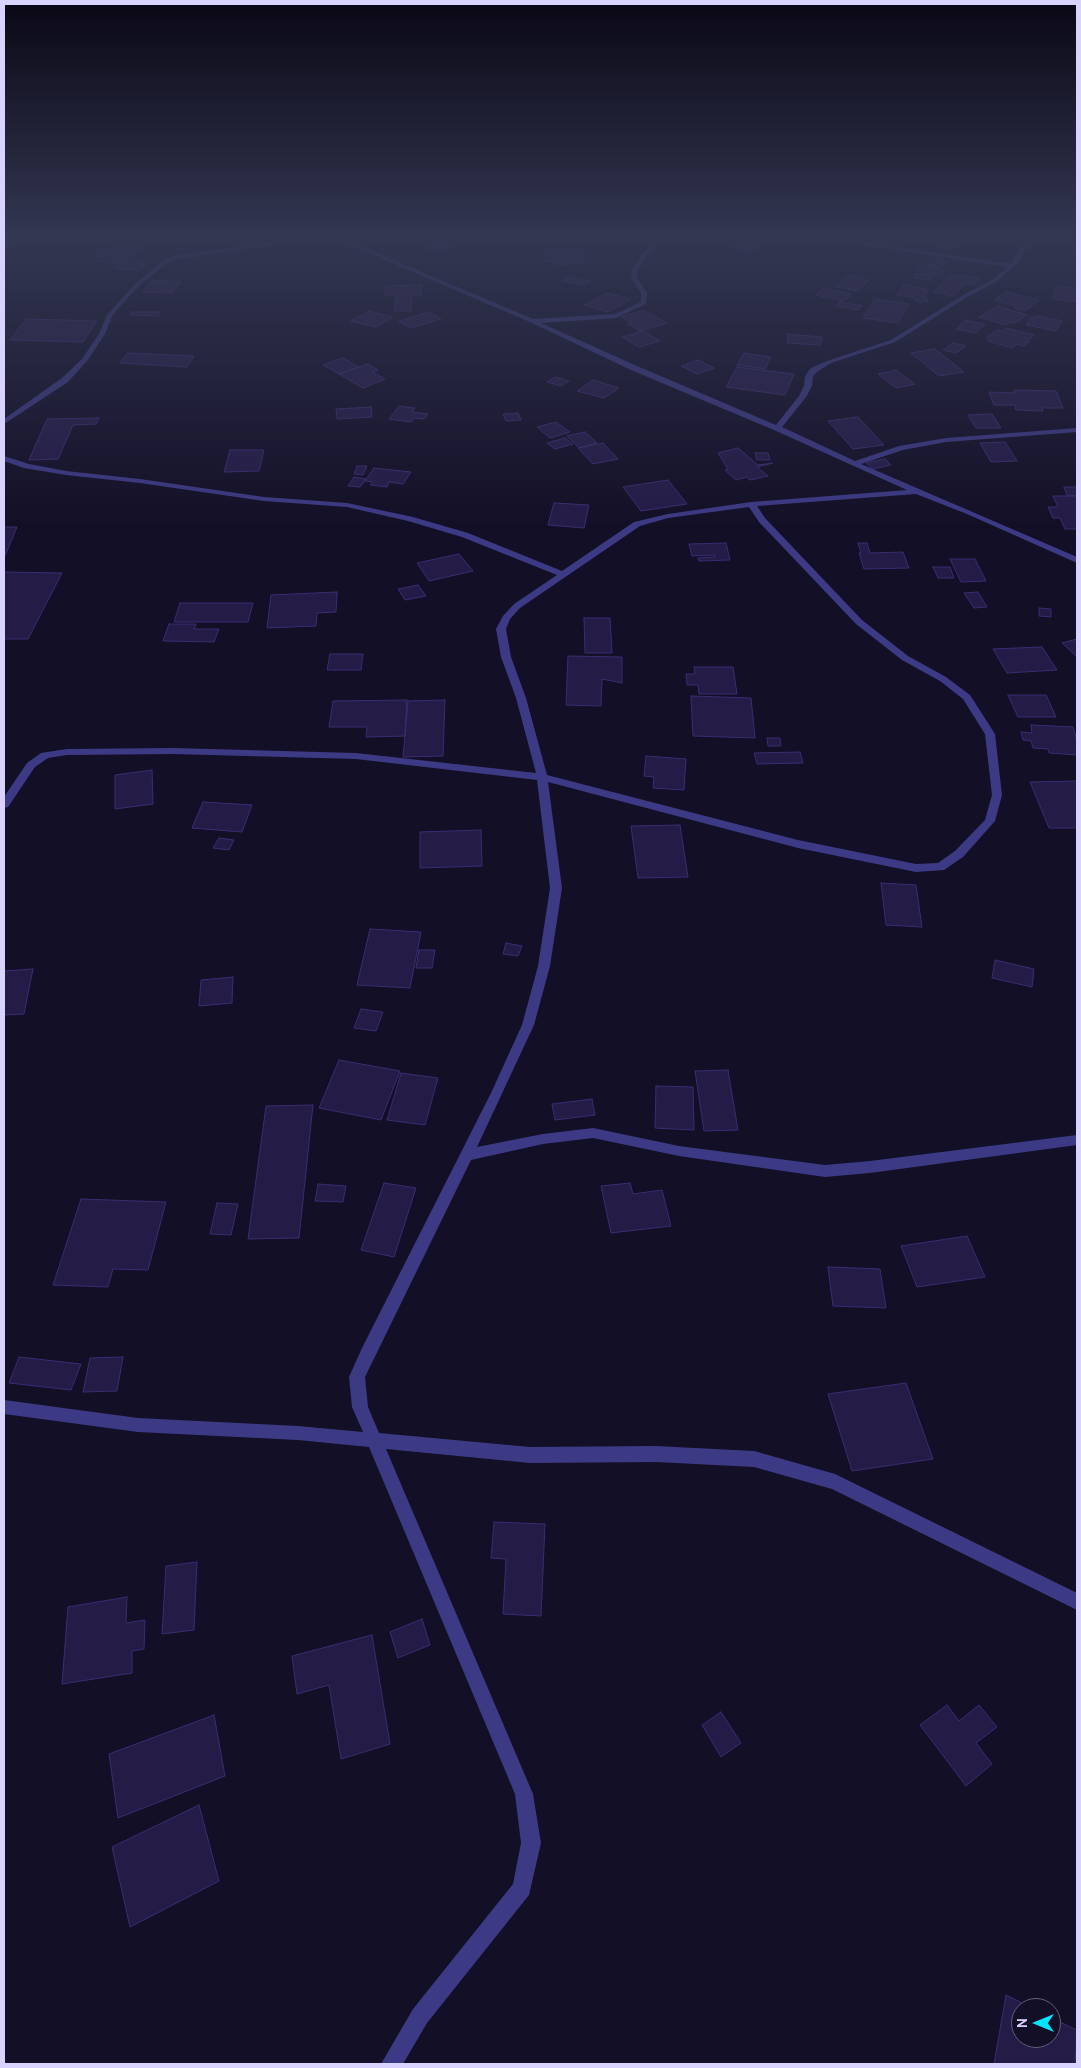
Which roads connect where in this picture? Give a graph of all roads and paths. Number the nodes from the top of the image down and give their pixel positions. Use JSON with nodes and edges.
{"nodes":[{"id":1,"x":100,"y":337,"type":"edge"},
{"id":2,"x":566,"y":337,"type":"edge"},
{"id":3,"x":902,"y":337,"type":"edge"},
{"id":4,"x":4,"y":422,"type":"edge"},
{"id":5,"x":777,"y":428,"type":"junction"},
{"id":6,"x":1077,"y":430,"type":"edge"},
{"id":7,"x":4,"y":458,"type":"edge"},
{"id":8,"x":855,"y":463,"type":"junction"},
{"id":9,"x":917,"y":492,"type":"junction"},
{"id":10,"x":751,"y":504,"type":"junction"},
{"id":11,"x":1077,"y":560,"type":"edge"},
{"id":12,"x":562,"y":574,"type":"junction"},
{"id":13,"x":542,"y":777,"type":"junction"},
{"id":14,"x":4,"y":805,"type":"edge"},
{"id":15,"x":1077,"y":1140,"type":"edge"},
{"id":16,"x":466,"y":1155,"type":"junction"},
{"id":17,"x":4,"y":1407,"type":"edge"},
{"id":18,"x":374,"y":1440,"type":"junction"},
{"id":19,"x":1077,"y":1602,"type":"edge"},
{"id":20,"x":391,"y":2064,"type":"edge"}],
"edges":[{"from":1,"to":4,"type":"street"},
{"from":2,"to":5,"type":"street"},
{"from":3,"to":5,"type":"street"},
{"from":5,"to":8,"type":"street"},
{"from":6,"to":8,"type":"street"},
{"from":7,"to":12,"type":"street"},
{"from":8,"to":9,"type":"street"},
{"from":9,"to":10,"type":"street"},
{"from":9,"to":11,"type":"street"},
{"from":10,"to":12,"type":"street"},
{"from":10,"to":13,"type":"street"},
{"from":12,"to":13,"type":"street"},
{"from":13,"to":14,"type":"street"},
{"from":13,"to":16,"type":"street"},
{"from":15,"to":16,"type":"street"},
{"from":16,"to":18,"type":"street"},
{"from":17,"to":18,"type":"street"},
{"from":18,"to":19,"type":"street"},
{"from":18,"to":20,"type":"street"}]}
